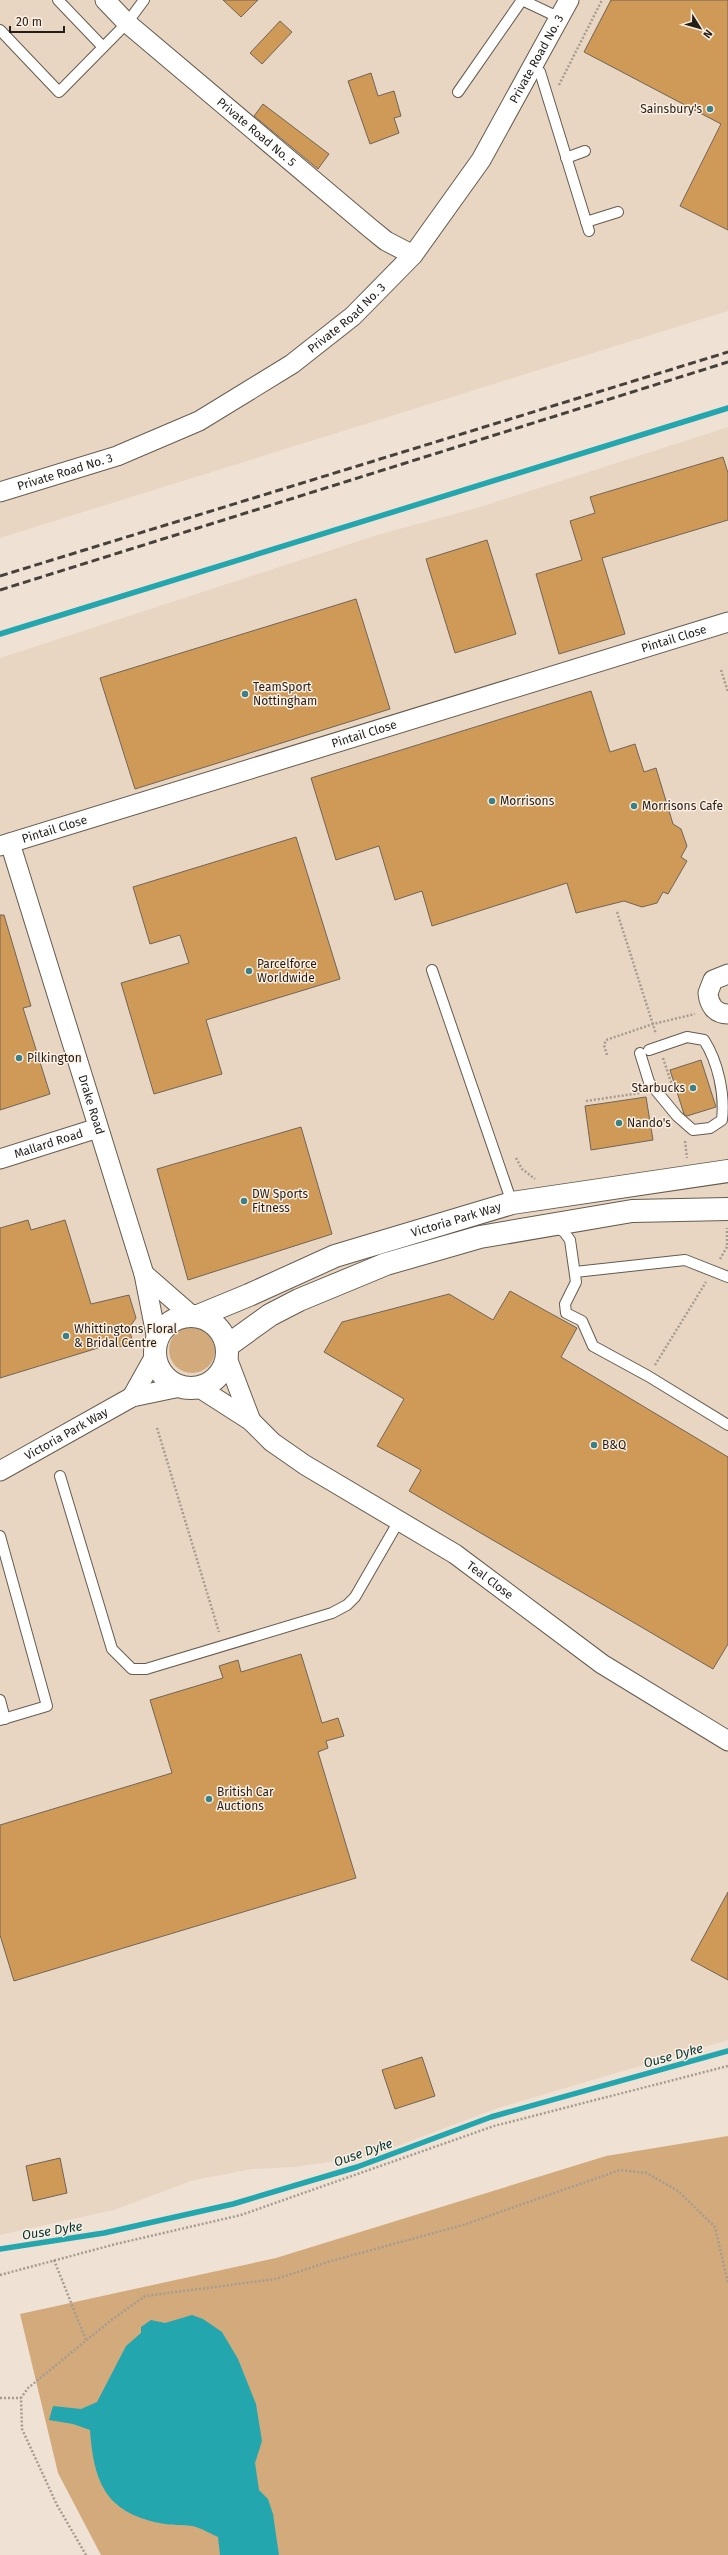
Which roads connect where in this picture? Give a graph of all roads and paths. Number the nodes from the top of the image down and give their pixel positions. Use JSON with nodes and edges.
{"nodes":[{"id":1,"x":58,"y":0,"type":"edge"},
{"id":2,"x":105,"y":0,"type":"edge"},
{"id":3,"x":144,"y":0,"type":"edge"},
{"id":4,"x":522,"y":0,"type":"edge"},
{"id":5,"x":569,"y":0,"type":"edge"},
{"id":6,"x":602,"y":0,"type":"edge"},
{"id":7,"x":560,"y":18,"type":"junction"},
{"id":8,"x":127,"y":23,"type":"junction"},
{"id":9,"x":0,"y":30,"type":"edge"},
{"id":10,"x":103,"y":47,"type":"junction"},
{"id":11,"x":533,"y":66,"type":"junction"},
{"id":12,"x":561,"y":90,"type":"dead end"},
{"id":13,"x":458,"y":92,"type":"dead end"},
{"id":14,"x":585,"y":151,"type":"dead end"},
{"id":15,"x":566,"y":158,"type":"junction"},
{"id":16,"x":618,"y":212,"type":"dead end"},
{"id":17,"x":413,"y":255,"type":"junction"},
{"id":18,"x":0,"y":492,"type":"edge"},
{"id":19,"x":728,"y":622,"type":"edge"},
{"id":20,"x":721,"y":670,"type":"dead end"},
{"id":21,"x":728,"y":692,"type":"edge"},
{"id":22,"x":5,"y":844,"type":"edge"},
{"id":23,"x":617,"y":912,"type":"dead end"},
{"id":24,"x":432,"y":970,"type":"dead end"},
{"id":25,"x":728,"y":974,"type":"edge"},
{"id":26,"x":723,"y":1013,"type":"edge"},
{"id":27,"x":728,"y":1031,"type":"edge"},
{"id":28,"x":659,"y":1045,"type":"junction"},
{"id":29,"x":645,"y":1092,"type":"dead end"},
{"id":30,"x":586,"y":1101,"type":"dead end"},
{"id":31,"x":677,"y":1116,"type":"junction"},
{"id":32,"x":98,"y":1128,"type":"junction"},
{"id":33,"x":0,"y":1159,"type":"edge"},
{"id":34,"x":688,"y":1165,"type":"dead end"},
{"id":35,"x":728,"y":1171,"type":"edge"},
{"id":36,"x":512,"y":1202,"type":"junction"},
{"id":37,"x":728,"y":1209,"type":"edge"},
{"id":38,"x":728,"y":1222,"type":"edge"},
{"id":39,"x":551,"y":1224,"type":"junction"},
{"id":40,"x":714,"y":1269,"type":"junction"},
{"id":41,"x":574,"y":1272,"type":"junction"},
{"id":42,"x":144,"y":1274,"type":"junction"},
{"id":43,"x":728,"y":1277,"type":"edge"},
{"id":44,"x":195,"y":1316,"type":"junction"},
{"id":45,"x":156,"y":1348,"type":"junction"},
{"id":46,"x":227,"y":1352,"type":"junction"},
{"id":47,"x":648,"y":1376,"type":"junction"},
{"id":48,"x":189,"y":1387,"type":"junction"},
{"id":49,"x":132,"y":1397,"type":"junction"},
{"id":50,"x":251,"y":1421,"type":"junction"},
{"id":51,"x":728,"y":1425,"type":"edge"},
{"id":52,"x":157,"y":1428,"type":"dead end"},
{"id":53,"x":0,"y":1471,"type":"edge"},
{"id":54,"x":60,"y":1476,"type":"dead end"},
{"id":55,"x":400,"y":1519,"type":"junction"},
{"id":56,"x":0,"y":1536,"type":"edge"},
{"id":57,"x":224,"y":1647,"type":"junction"},
{"id":58,"x":0,"y":1700,"type":"edge"},
{"id":59,"x":3,"y":1719,"type":"edge"},
{"id":60,"x":728,"y":1741,"type":"edge"},
{"id":61,"x":728,"y":2066,"type":"edge"},
{"id":62,"x":54,"y":2260,"type":"junction"},
{"id":63,"x":0,"y":2275,"type":"edge"},
{"id":64,"x":728,"y":2283,"type":"edge"},
{"id":65,"x":86,"y":2340,"type":"junction"},
{"id":66,"x":0,"y":2398,"type":"edge"},
{"id":67,"x":21,"y":2398,"type":"junction"},
{"id":68,"x":86,"y":2555,"type":"edge"}],
"edges":[{"from":1,"to":10,"type":"lane"},
{"from":2,"to":8,"type":"street","name":"Private Road No. 5"},
{"from":3,"to":8,"type":"lane"},
{"from":4,"to":7,"type":"lane"},
{"from":4,"to":13,"type":"lane"},
{"from":5,"to":7,"type":"street","name":"Private Road No. 3"},
{"from":6,"to":12,"type":"path"},
{"from":7,"to":11,"type":"street","name":"Private Road No. 3"},
{"from":8,"to":10,"type":"lane"},
{"from":8,"to":17,"type":"street","name":"Private Road No. 5"},
{"from":9,"to":10,"type":"lane"},
{"from":11,"to":15,"type":"lane"},
{"from":11,"to":17,"type":"street","name":"Private Road No. 3"},
{"from":14,"to":15,"type":"lane"},
{"from":15,"to":16,"type":"lane"},
{"from":17,"to":18,"type":"street","name":"Private Road No. 3"},
{"from":19,"to":22,"type":"street","name":"Pintail Close"},
{"from":20,"to":21,"type":"path"},
{"from":22,"to":32,"type":"street","name":"Drake Road"},
{"from":23,"to":28,"type":"path"},
{"from":24,"to":36,"type":"lane"},
{"from":25,"to":26,"type":"street"},
{"from":26,"to":27,"type":"street"},
{"from":28,"to":31,"type":"path"},
{"from":28,"to":31,"type":"lane"},
{"from":28,"to":31,"type":"lane"},
{"from":29,"to":30,"type":"path"},
{"from":31,"to":34,"type":"path"},
{"from":32,"to":33,"type":"street","name":"Mallard Road"},
{"from":32,"to":42,"type":"street","name":"Drake Road"},
{"from":35,"to":36,"type":"street","name":"Victoria Park Way"},
{"from":36,"to":44,"type":"street","name":"Victoria Park Way"},
{"from":37,"to":39,"type":"street","name":"Victoria Park Way"},
{"from":38,"to":40,"type":"path"},
{"from":39,"to":41,"type":"lane"},
{"from":39,"to":46,"type":"street","name":"Victoria Park Way"},
{"from":40,"to":41,"type":"lane"},
{"from":40,"to":43,"type":"lane"},
{"from":40,"to":47,"type":"path"},
{"from":41,"to":47,"type":"lane"},
{"from":42,"to":44,"type":"street"},
{"from":42,"to":45,"type":"street","name":"Drake Road"},
{"from":44,"to":45,"type":"street"},
{"from":44,"to":46,"type":"street"},
{"from":45,"to":48,"type":"street"},
{"from":45,"to":49,"type":"street"},
{"from":46,"to":48,"type":"street"},
{"from":46,"to":50,"type":"street","name":"Teal Close"},
{"from":47,"to":51,"type":"lane"},
{"from":48,"to":49,"type":"street"},
{"from":48,"to":50,"type":"street","name":"Teal Close"},
{"from":49,"to":53,"type":"street","name":"Victoria Park Way"},
{"from":50,"to":55,"type":"street","name":"Teal Close"},
{"from":52,"to":57,"type":"path"},
{"from":54,"to":57,"type":"lane"},
{"from":55,"to":57,"type":"lane"},
{"from":55,"to":60,"type":"street","name":"Teal Close"},
{"from":56,"to":59,"type":"lane"},
{"from":58,"to":59,"type":"lane"},
{"from":61,"to":62,"type":"path"},
{"from":62,"to":63,"type":"path"},
{"from":62,"to":65,"type":"path"},
{"from":64,"to":65,"type":"path"},
{"from":65,"to":67,"type":"path"},
{"from":66,"to":67,"type":"path"},
{"from":67,"to":68,"type":"path"}]}
